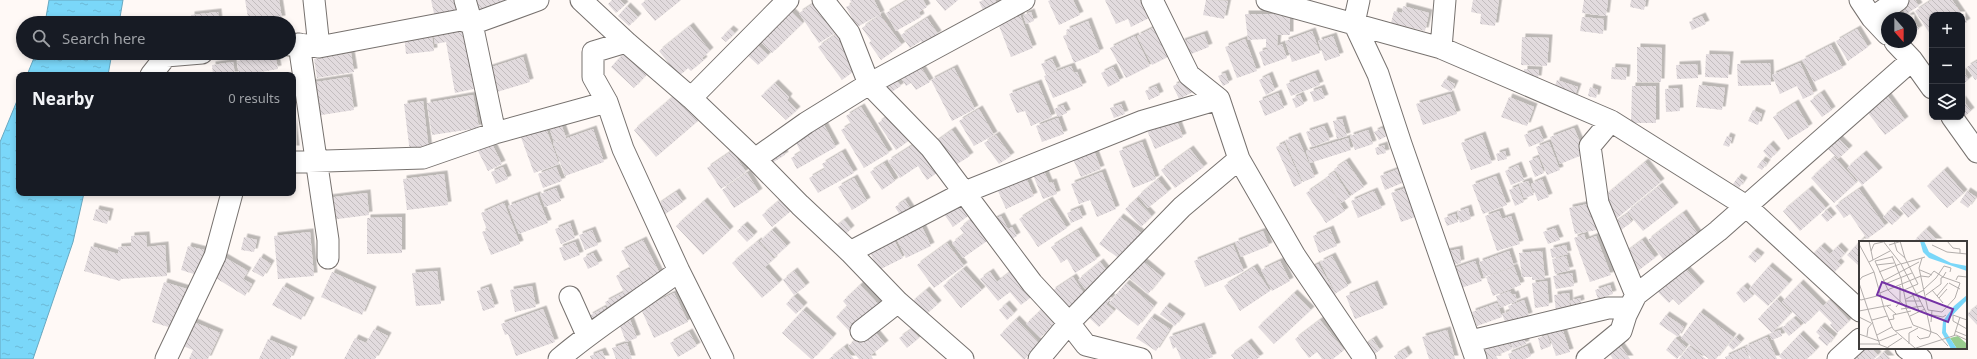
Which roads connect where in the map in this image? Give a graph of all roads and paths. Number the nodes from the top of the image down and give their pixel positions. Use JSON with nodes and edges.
{"nodes":[{"id":1,"x":314,"y":0,"type":"edge"},
{"id":2,"x":465,"y":0,"type":"edge"},
{"id":3,"x":538,"y":0,"type":"edge"},
{"id":4,"x":581,"y":0,"type":"edge"},
{"id":5,"x":788,"y":0,"type":"edge"},
{"id":6,"x":824,"y":0,"type":"edge"},
{"id":7,"x":1024,"y":0,"type":"edge"},
{"id":8,"x":1152,"y":0,"type":"edge"},
{"id":9,"x":1267,"y":0,"type":"edge"},
{"id":10,"x":1359,"y":0,"type":"edge"},
{"id":11,"x":1445,"y":0,"type":"edge"},
{"id":12,"x":1860,"y":0,"type":"edge"},
{"id":13,"x":1898,"y":0,"type":"edge"},
{"id":14,"x":1872,"y":18,"type":"junction"},
{"id":15,"x":1354,"y":23,"type":"junction"},
{"id":16,"x":472,"y":24,"type":"junction"},
{"id":17,"x":1881,"y":28,"type":"edge"},
{"id":18,"x":626,"y":42,"type":"junction"},
{"id":19,"x":302,"y":46,"type":"edge"},
{"id":20,"x":1441,"y":48,"type":"junction"},
{"id":21,"x":1901,"y":48,"type":"edge"},
{"id":22,"x":163,"y":60,"type":"edge"},
{"id":23,"x":1912,"y":60,"type":"junction"},
{"id":24,"x":153,"y":72,"type":"edge"},
{"id":25,"x":870,"y":84,"type":"junction"},
{"id":26,"x":1929,"y":84,"type":"edge"},
{"id":27,"x":691,"y":98,"type":"junction"},
{"id":28,"x":1219,"y":99,"type":"junction"},
{"id":29,"x":607,"y":102,"type":"junction"},
{"id":30,"x":1954,"y":120,"type":"edge"},
{"id":31,"x":1611,"y":121,"type":"junction"},
{"id":32,"x":495,"y":133,"type":"junction"},
{"id":33,"x":1977,"y":152,"type":"edge"},
{"id":34,"x":755,"y":159,"type":"junction"},
{"id":35,"x":1239,"y":159,"type":"junction"},
{"id":36,"x":316,"y":160,"type":"junction"},
{"id":37,"x":296,"y":162,"type":"edge"},
{"id":38,"x":965,"y":192,"type":"junction"},
{"id":39,"x":231,"y":196,"type":"edge"},
{"id":40,"x":1746,"y":206,"type":"junction"},
{"id":41,"x":850,"y":252,"type":"junction"},
{"id":42,"x":328,"y":258,"type":"dead end"},
{"id":43,"x":679,"y":271,"type":"junction"},
{"id":44,"x":1636,"y":295,"type":"junction"},
{"id":45,"x":570,"y":297,"type":"dead end"},
{"id":46,"x":898,"y":302,"type":"junction"},
{"id":47,"x":1859,"y":310,"type":"edge"},
{"id":48,"x":1626,"y":315,"type":"junction"},
{"id":49,"x":1069,"y":323,"type":"junction"},
{"id":50,"x":861,"y":331,"type":"dead end"},
{"id":51,"x":587,"y":335,"type":"junction"},
{"id":52,"x":1859,"y":340,"type":"edge"},
{"id":53,"x":1907,"y":349,"type":"edge"},
{"id":54,"x":1474,"y":350,"type":"edge"},
{"id":55,"x":1357,"y":356,"type":"edge"},
{"id":56,"x":166,"y":359,"type":"edge"},
{"id":57,"x":558,"y":359,"type":"edge"},
{"id":58,"x":724,"y":359,"type":"edge"},
{"id":59,"x":963,"y":359,"type":"edge"},
{"id":60,"x":1039,"y":359,"type":"edge"},
{"id":61,"x":1141,"y":359,"type":"edge"},
{"id":62,"x":1587,"y":359,"type":"edge"},
{"id":63,"x":1838,"y":359,"type":"edge"},
{"id":64,"x":1921,"y":359,"type":"edge"}],
"edges":[{"from":1,"to":19,"type":"street"},
{"from":2,"to":16,"type":"street"},
{"from":3,"to":16,"type":"street"},
{"from":4,"to":18,"type":"street"},
{"from":5,"to":27,"type":"street"},
{"from":6,"to":25,"type":"street"},
{"from":7,"to":25,"type":"street"},
{"from":8,"to":28,"type":"street"},
{"from":9,"to":15,"type":"street"},
{"from":10,"to":15,"type":"street"},
{"from":11,"to":20,"type":"street"},
{"from":12,"to":14,"type":"street"},
{"from":13,"to":14,"type":"street"},
{"from":14,"to":17,"type":"street"},
{"from":15,"to":20,"type":"street"},
{"from":15,"to":54,"type":"street"},
{"from":16,"to":19,"type":"street"},
{"from":16,"to":32,"type":"street"},
{"from":18,"to":27,"type":"street"},
{"from":18,"to":29,"type":"street"},
{"from":19,"to":36,"type":"street"},
{"from":20,"to":31,"type":"street"},
{"from":21,"to":23,"type":"street"},
{"from":22,"to":24,"type":"street"},
{"from":23,"to":26,"type":"street"},
{"from":23,"to":40,"type":"street"},
{"from":25,"to":34,"type":"street"},
{"from":25,"to":38,"type":"street"},
{"from":27,"to":34,"type":"street"},
{"from":28,"to":35,"type":"street"},
{"from":28,"to":38,"type":"street"},
{"from":29,"to":32,"type":"street"},
{"from":29,"to":43,"type":"street"},
{"from":30,"to":33,"type":"street"},
{"from":31,"to":40,"type":"street"},
{"from":31,"to":44,"type":"street"},
{"from":32,"to":36,"type":"street"},
{"from":34,"to":41,"type":"street"},
{"from":35,"to":49,"type":"street"},
{"from":35,"to":55,"type":"street"},
{"from":36,"to":37,"type":"street"},
{"from":36,"to":42,"type":"street"},
{"from":38,"to":41,"type":"street"},
{"from":38,"to":49,"type":"street"},
{"from":39,"to":56,"type":"street"},
{"from":40,"to":44,"type":"street"},
{"from":40,"to":47,"type":"street"},
{"from":41,"to":46,"type":"street"},
{"from":43,"to":51,"type":"street"},
{"from":43,"to":58,"type":"street"},
{"from":44,"to":48,"type":"street"},
{"from":45,"to":51,"type":"street"},
{"from":46,"to":50,"type":"street"},
{"from":46,"to":59,"type":"street"},
{"from":48,"to":54,"type":"street"},
{"from":48,"to":62,"type":"street"},
{"from":49,"to":60,"type":"street"},
{"from":49,"to":61,"type":"street"},
{"from":51,"to":57,"type":"street"},
{"from":52,"to":63,"type":"street"},
{"from":53,"to":64,"type":"street"}]}
